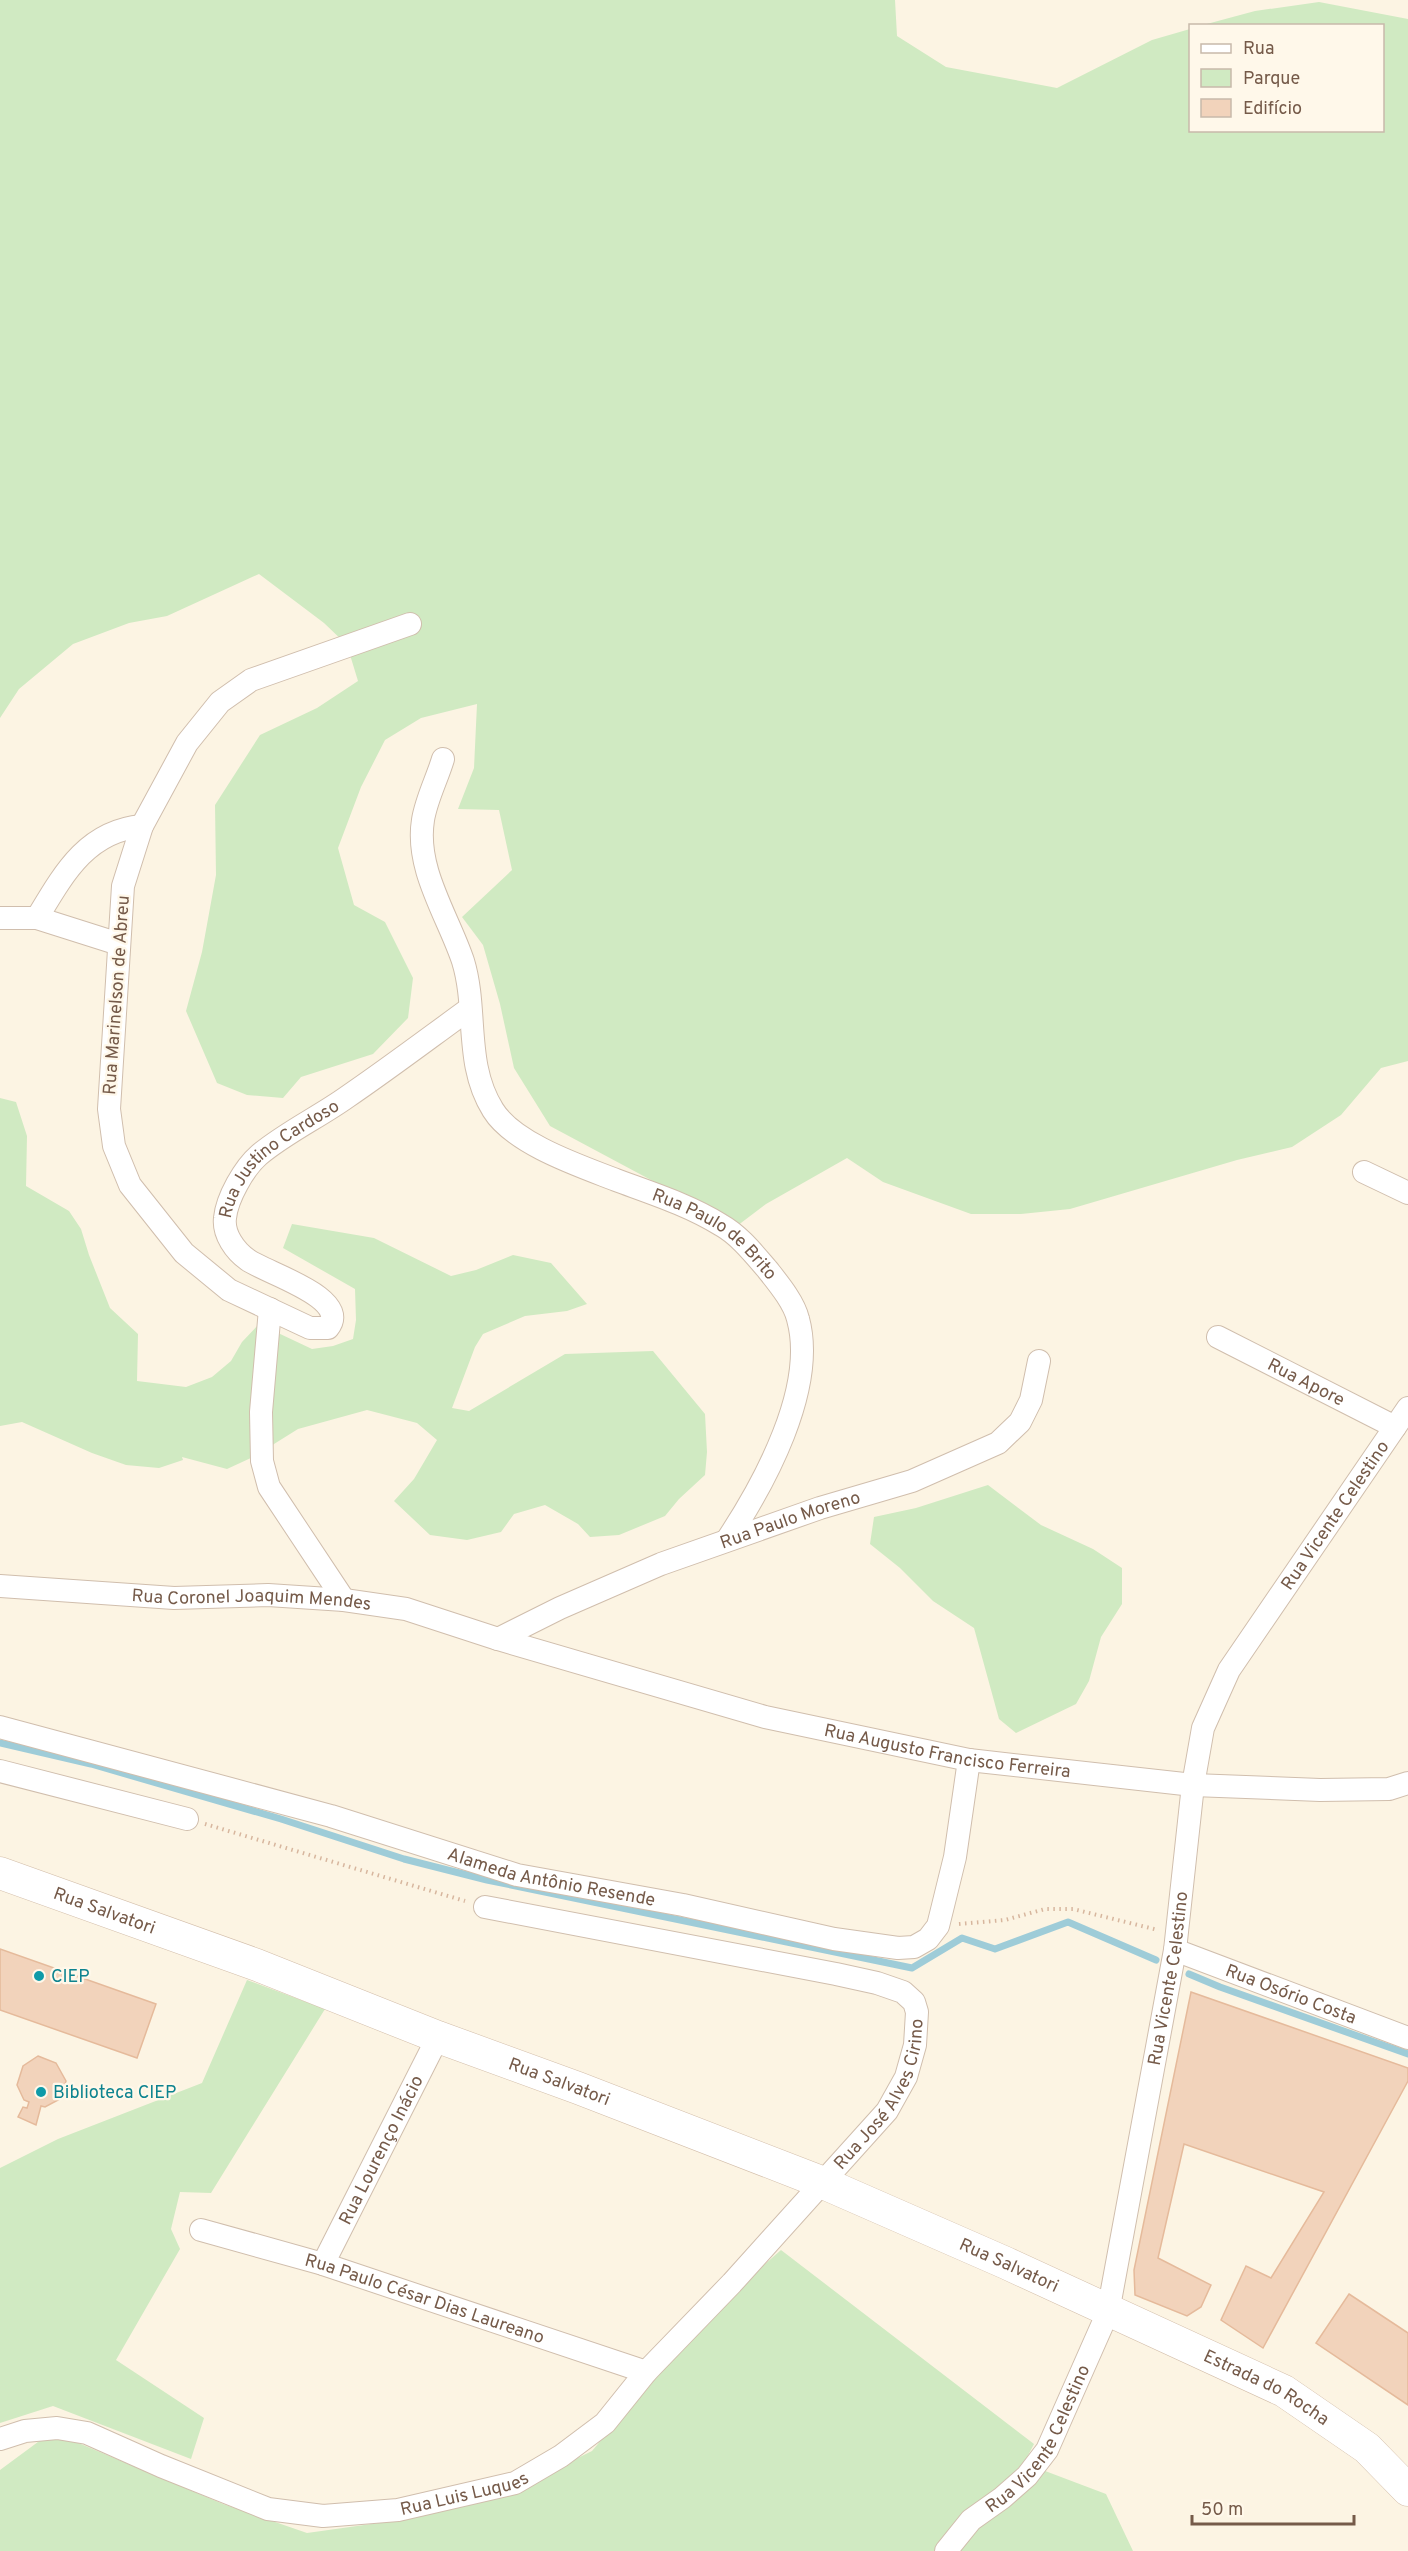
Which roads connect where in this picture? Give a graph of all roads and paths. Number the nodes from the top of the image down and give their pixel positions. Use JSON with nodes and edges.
{"nodes":[{"id":1,"x":410,"y":624,"type":"dead end"},
{"id":2,"x":443,"y":759,"type":"dead end"},
{"id":3,"x":142,"y":826,"type":"junction"},
{"id":4,"x":0,"y":918,"type":"edge"},
{"id":5,"x":38,"y":918,"type":"junction"},
{"id":6,"x":118,"y":944,"type":"junction"},
{"id":7,"x":469,"y":1009,"type":"junction"},
{"id":8,"x":1364,"y":1172,"type":"dead end"},
{"id":9,"x":1408,"y":1193,"type":"edge"},
{"id":10,"x":270,"y":1309,"type":"junction"},
{"id":11,"x":332,"y":1322,"type":"joint"},
{"id":12,"x":1218,"y":1337,"type":"dead end"},
{"id":13,"x":1039,"y":1361,"type":"dead end"},
{"id":14,"x":1408,"y":1408,"type":"edge"},
{"id":15,"x":1395,"y":1427,"type":"junction"},
{"id":16,"x":727,"y":1540,"type":"junction"},
{"id":17,"x":0,"y":1586,"type":"edge"},
{"id":18,"x":345,"y":1600,"type":"junction"},
{"id":19,"x":498,"y":1639,"type":"junction"},
{"id":20,"x":0,"y":1726,"type":"edge"},
{"id":21,"x":969,"y":1760,"type":"junction"},
{"id":22,"x":0,"y":1771,"type":"edge"},
{"id":23,"x":1408,"y":1783,"type":"edge"},
{"id":24,"x":1193,"y":1785,"type":"junction"},
{"id":25,"x":187,"y":1819,"type":"joint"},
{"id":26,"x":0,"y":1873,"type":"edge"},
{"id":27,"x":485,"y":1907,"type":"joint"},
{"id":28,"x":938,"y":1926,"type":"junction"},
{"id":29,"x":1176,"y":1942,"type":"junction"},
{"id":30,"x":438,"y":2037,"type":"junction"},
{"id":31,"x":1408,"y":2038,"type":"edge"},
{"id":32,"x":821,"y":2182,"type":"junction"},
{"id":33,"x":201,"y":2229,"type":"dead end"},
{"id":34,"x":323,"y":2264,"type":"junction"},
{"id":35,"x":1108,"y":2312,"type":"junction"},
{"id":36,"x":646,"y":2372,"type":"junction"},
{"id":37,"x":0,"y":2439,"type":"edge"},
{"id":38,"x":1408,"y":2490,"type":"edge"},
{"id":39,"x":946,"y":2551,"type":"edge"}],
"edges":[{"from":1,"to":3,"type":"street","name":"Rua Marinelson de Abreu"},
{"from":2,"to":7,"type":"street"},
{"from":3,"to":5,"type":"street"},
{"from":3,"to":6,"type":"street","name":"Rua Marinelson de Abreu"},
{"from":4,"to":5,"type":"street"},
{"from":5,"to":6,"type":"street"},
{"from":6,"to":10,"type":"street","name":"Rua Marinelson de Abreu"},
{"from":7,"to":11,"type":"street","name":"Rua Justino Cardoso"},
{"from":7,"to":16,"type":"street","name":"Rua Paulo de Brito"},
{"from":8,"to":9,"type":"street"},
{"from":10,"to":11,"type":"street","name":"Rua Marinelson de Abreu"},
{"from":10,"to":18,"type":"street"},
{"from":12,"to":15,"type":"street","name":"Rua Apore"},
{"from":13,"to":16,"type":"street","name":"Rua Paulo Moreno"},
{"from":14,"to":15,"type":"street","name":"Rua Vicente Celestino"},
{"from":15,"to":24,"type":"street","name":"Rua Vicente Celestino"},
{"from":16,"to":19,"type":"street","name":"Rua Paulo Moreno"},
{"from":17,"to":18,"type":"street","name":"Rua Coronel Joaquim Mendes"},
{"from":18,"to":19,"type":"street","name":"Rua Coronel Joaquim Mendes"},
{"from":19,"to":21,"type":"street","name":"Rua Augusto Francisco Ferreira"},
{"from":20,"to":28,"type":"street","name":"Alameda Antônio Resende"},
{"from":21,"to":24,"type":"street","name":"Rua Augusto Francisco Ferreira"},
{"from":21,"to":28,"type":"street"},
{"from":22,"to":25,"type":"street"},
{"from":23,"to":24,"type":"street","name":"Rua Augusto Francisco Ferreira"},
{"from":24,"to":29,"type":"street","name":"Rua Vicente Celestino"},
{"from":25,"to":27,"type":"path"},
{"from":26,"to":30,"type":"street","name":"Rua Salvatori"},
{"from":27,"to":32,"type":"street","name":"Rua José Alves Cirino"},
{"from":28,"to":29,"type":"path"},
{"from":29,"to":31,"type":"street","name":"Rua Osório Costa"},
{"from":29,"to":35,"type":"street","name":"Rua Vicente Celestino"},
{"from":30,"to":32,"type":"street","name":"Rua Salvatori"},
{"from":30,"to":34,"type":"street","name":"Rua Lourenço Inácio"},
{"from":32,"to":35,"type":"street","name":"Rua Salvatori"},
{"from":32,"to":36,"type":"street","name":"Rua Luis Luques"},
{"from":33,"to":34,"type":"street","name":"Rua Paulo César Dias Laureano"},
{"from":34,"to":36,"type":"street","name":"Rua Paulo César Dias Laureano"},
{"from":35,"to":38,"type":"street","name":"Estrada do Rocha"},
{"from":35,"to":39,"type":"street","name":"Rua Vicente Celestino"},
{"from":36,"to":37,"type":"street","name":"Rua Luis Luques"}]}
